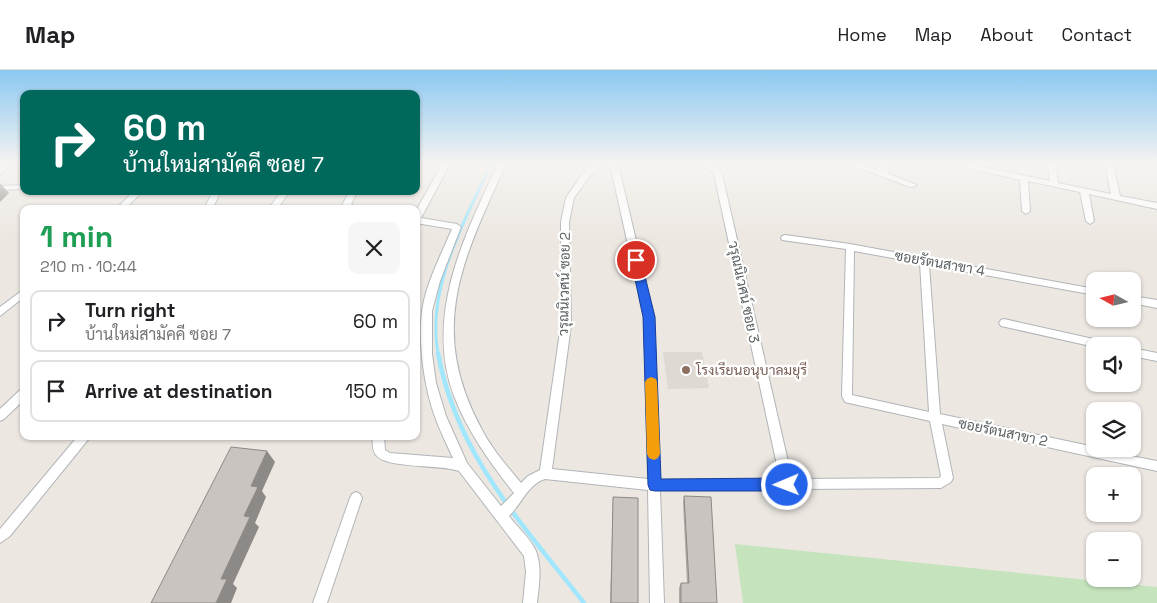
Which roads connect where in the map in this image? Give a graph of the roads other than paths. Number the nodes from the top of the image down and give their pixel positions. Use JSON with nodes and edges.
{"nodes":[{"id":1,"x":433,"y":189,"type":"edge"},
{"id":2,"x":491,"y":189,"type":"edge"},
{"id":3,"x":576,"y":189,"type":"edge"},
{"id":4,"x":620,"y":189,"type":"edge"},
{"id":5,"x":721,"y":189,"type":"edge"},
{"id":6,"x":1025,"y":189,"type":"edge"},
{"id":7,"x":1071,"y":189,"type":"edge"},
{"id":8,"x":1114,"y":189,"type":"edge"},
{"id":9,"x":1084,"y":192,"type":"junction"},
{"id":10,"x":135,"y":195,"type":"edge"},
{"id":11,"x":283,"y":195,"type":"edge"},
{"id":12,"x":1116,"y":198,"type":"junction"},
{"id":13,"x":124,"y":205,"type":"edge"},
{"id":14,"x":275,"y":205,"type":"edge"},
{"id":15,"x":1157,"y":206,"type":"edge"},
{"id":16,"x":1026,"y":211,"type":"dead end"},
{"id":17,"x":420,"y":213,"type":"edge"},
{"id":18,"x":420,"y":221,"type":"edge"},
{"id":19,"x":1090,"y":221,"type":"dead end"},
{"id":20,"x":785,"y":238,"type":"dead end"},
{"id":21,"x":850,"y":247,"type":"junction"},
{"id":22,"x":924,"y":260,"type":"junction"},
{"id":23,"x":1086,"y":290,"type":"edge"},
{"id":24,"x":20,"y":295,"type":"edge"},
{"id":25,"x":1141,"y":301,"type":"edge"},
{"id":26,"x":1157,"y":304,"type":"edge"},
{"id":27,"x":0,"y":312,"type":"edge"},
{"id":28,"x":1004,"y":323,"type":"dead end"},
{"id":29,"x":1086,"y":341,"type":"edge"},
{"id":30,"x":1141,"y":354,"type":"edge"},
{"id":31,"x":1157,"y":357,"type":"edge"},
{"id":32,"x":20,"y":397,"type":"edge"},
{"id":33,"x":0,"y":416,"type":"edge"},
{"id":34,"x":935,"y":419,"type":"junction"},
{"id":35,"x":82,"y":440,"type":"edge"},
{"id":36,"x":378,"y":440,"type":"edge"},
{"id":37,"x":1157,"y":466,"type":"edge"},
{"id":38,"x":463,"y":467,"type":"junction"},
{"id":39,"x":545,"y":474,"type":"junction"},
{"id":40,"x":655,"y":485,"type":"junction"},
{"id":41,"x":787,"y":485,"type":"junction"},
{"id":42,"x":356,"y":498,"type":"dead end"},
{"id":43,"x":518,"y":498,"type":"junction"},
{"id":44,"x":502,"y":513,"type":"junction"},
{"id":45,"x":0,"y":537,"type":"edge"},
{"id":46,"x":320,"y":603,"type":"edge"},
{"id":47,"x":530,"y":603,"type":"edge"},
{"id":48,"x":657,"y":603,"type":"edge"}],
"edges":[{"from":1,"to":17,"type":"street"},
{"from":2,"to":43,"type":"street"},
{"from":3,"to":39,"type":"street","name":"วรุณนิเวศน์ ซอย 2"},
{"from":4,"to":40,"type":"street"},
{"from":5,"to":41,"type":"street","name":"วรุณนิเวศน์ ซอย 3"},
{"from":6,"to":16,"type":"street"},
{"from":7,"to":9,"type":"street"},
{"from":8,"to":12,"type":"street"},
{"from":9,"to":12,"type":"street"},
{"from":9,"to":19,"type":"street"},
{"from":10,"to":13,"type":"street"},
{"from":11,"to":14,"type":"street"},
{"from":12,"to":15,"type":"street"},
{"from":18,"to":38,"type":"street"},
{"from":20,"to":21,"type":"street","name":"ซอยรัตนสาขา 4"},
{"from":21,"to":22,"type":"street","name":"ซอยรัตนสาขา 4"},
{"from":21,"to":34,"type":"street","name":"ซอยรัตนสาขา 2"},
{"from":22,"to":23,"type":"street","name":"ซอยรัตนสาขา 4"},
{"from":22,"to":34,"type":"street"},
{"from":24,"to":27,"type":"street"},
{"from":25,"to":26,"type":"street"},
{"from":28,"to":29,"type":"street"},
{"from":30,"to":31,"type":"street"},
{"from":32,"to":33,"type":"street"},
{"from":34,"to":37,"type":"street","name":"ซอยรัตนสาขา 2"},
{"from":34,"to":41,"type":"street"},
{"from":35,"to":45,"type":"street"},
{"from":36,"to":38,"type":"street"},
{"from":38,"to":44,"type":"street"},
{"from":39,"to":40,"type":"street"},
{"from":39,"to":43,"type":"street"},
{"from":40,"to":41,"type":"street"},
{"from":40,"to":48,"type":"street"},
{"from":42,"to":46,"type":"street"},
{"from":43,"to":44,"type":"street"},
{"from":44,"to":47,"type":"street"}]}
